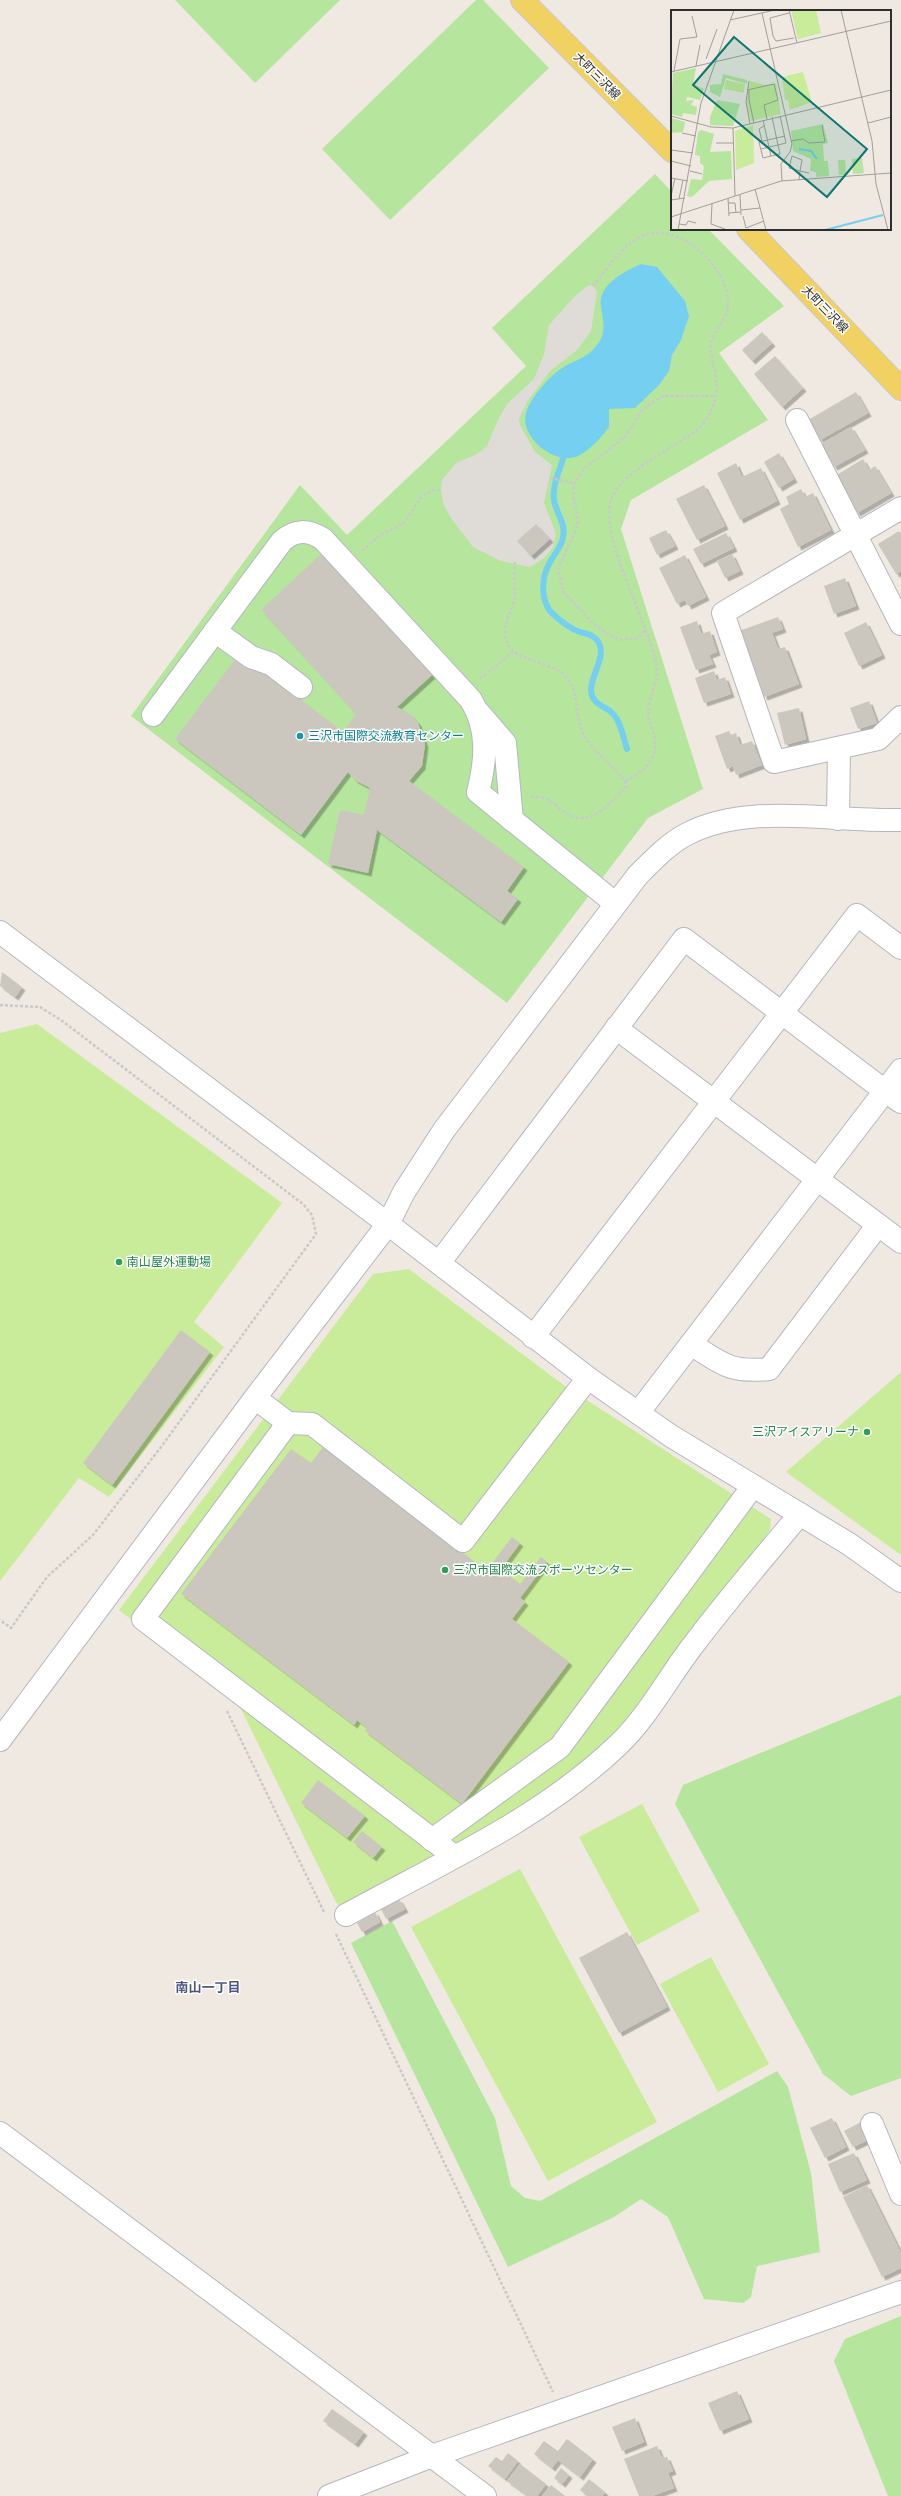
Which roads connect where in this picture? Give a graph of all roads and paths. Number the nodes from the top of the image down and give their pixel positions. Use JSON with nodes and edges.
{"nodes":[{"id":1,"x":522,"y":0,"type":"edge"},
{"id":2,"x":671,"y":151,"type":"edge"},
{"id":3,"x":749,"y":230,"type":"edge"},
{"id":4,"x":593,"y":286,"type":"dead end"},
{"id":5,"x":901,"y":389,"type":"edge"},
{"id":6,"x":715,"y":396,"type":"junction"},
{"id":7,"x":797,"y":420,"type":"dead end"},
{"id":8,"x":550,"y":478,"type":"dead end"},
{"id":9,"x":574,"y":482,"type":"junction"},
{"id":10,"x":441,"y":490,"type":"dead end"},
{"id":11,"x":901,"y":508,"type":"edge"},
{"id":12,"x":856,"y":536,"type":"junction"},
{"id":13,"x":515,"y":562,"type":"dead end"},
{"id":14,"x":347,"y":565,"type":"junction"},
{"id":15,"x":901,"y":624,"type":"edge"},
{"id":16,"x":215,"y":631,"type":"junction"},
{"id":17,"x":645,"y":631,"type":"junction"},
{"id":18,"x":514,"y":651,"type":"junction"},
{"id":19,"x":301,"y":687,"type":"dead end"},
{"id":20,"x":465,"y":693,"type":"junction"},
{"id":21,"x":478,"y":712,"type":"junction"},
{"id":22,"x":153,"y":716,"type":"dead end"},
{"id":23,"x":901,"y":717,"type":"edge"},
{"id":24,"x":839,"y":748,"type":"junction"},
{"id":25,"x":625,"y":781,"type":"junction"},
{"id":26,"x":512,"y":810,"type":"junction"},
{"id":27,"x":838,"y":819,"type":"junction"},
{"id":28,"x":901,"y":820,"type":"edge"},
{"id":29,"x":616,"y":904,"type":"junction"},
{"id":30,"x":0,"y":932,"type":"edge"},
{"id":31,"x":901,"y":948,"type":"edge"},
{"id":32,"x":0,"y":1005,"type":"edge"},
{"id":33,"x":783,"y":1014,"type":"junction"},
{"id":34,"x":616,"y":1028,"type":"junction"},
{"id":35,"x":901,"y":1070,"type":"edge"},
{"id":36,"x":893,"y":1097,"type":"edge"},
{"id":37,"x":715,"y":1102,"type":"junction"},
{"id":38,"x":818,"y":1180,"type":"junction"},
{"id":39,"x":388,"y":1224,"type":"junction"},
{"id":40,"x":878,"y":1225,"type":"junction"},
{"id":41,"x":901,"y":1242,"type":"edge"},
{"id":42,"x":439,"y":1263,"type":"junction"},
{"id":43,"x":533,"y":1337,"type":"junction"},
{"id":44,"x":691,"y":1344,"type":"junction"},
{"id":45,"x":588,"y":1378,"type":"junction"},
{"id":46,"x":255,"y":1398,"type":"junction"},
{"id":47,"x":638,"y":1413,"type":"junction"},
{"id":48,"x":288,"y":1423,"type":"junction"},
{"id":49,"x":753,"y":1486,"type":"junction"},
{"id":50,"x":800,"y":1514,"type":"junction"},
{"id":51,"x":901,"y":1581,"type":"edge"},
{"id":52,"x":0,"y":1620,"type":"edge"},
{"id":53,"x":227,"y":1710,"type":"dead end"},
{"id":54,"x":0,"y":1740,"type":"edge"},
{"id":55,"x":432,"y":1840,"type":"junction"},
{"id":56,"x":454,"y":1856,"type":"junction"},
{"id":57,"x":335,"y":1920,"type":"junction"},
{"id":58,"x":872,"y":2124,"type":"dead end"},
{"id":59,"x":0,"y":2133,"type":"edge"},
{"id":60,"x":901,"y":2194,"type":"edge"},
{"id":61,"x":901,"y":2292,"type":"edge"},
{"id":62,"x":563,"y":2412,"type":"junction"},
{"id":63,"x":432,"y":2456,"type":"junction"},
{"id":64,"x":329,"y":2496,"type":"edge"},
{"id":65,"x":485,"y":2496,"type":"edge"}],
"edges":[{"from":1,"to":2,"type":"main road","name":"大町三沢線"},
{"from":3,"to":5,"type":"main road","name":"大町三沢線"},
{"from":4,"to":6,"type":"path"},
{"from":6,"to":9,"type":"path"},
{"from":6,"to":17,"type":"path"},
{"from":7,"to":12,"type":"street"},
{"from":8,"to":9,"type":"path"},
{"from":9,"to":17,"type":"path"},
{"from":10,"to":14,"type":"path"},
{"from":11,"to":12,"type":"street"},
{"from":12,"to":15,"type":"street"},
{"from":12,"to":24,"type":"street"},
{"from":13,"to":18,"type":"path"},
{"from":14,"to":16,"type":"street"},
{"from":14,"to":20,"type":"street"},
{"from":16,"to":19,"type":"street"},
{"from":16,"to":22,"type":"street"},
{"from":17,"to":25,"type":"path"},
{"from":18,"to":20,"type":"path"},
{"from":18,"to":25,"type":"path"},
{"from":20,"to":21,"type":"street"},
{"from":21,"to":26,"type":"street"},
{"from":21,"to":26,"type":"street"},
{"from":23,"to":24,"type":"street"},
{"from":24,"to":27,"type":"street"},
{"from":25,"to":26,"type":"path"},
{"from":26,"to":29,"type":"street"},
{"from":27,"to":28,"type":"street"},
{"from":27,"to":29,"type":"street"},
{"from":29,"to":39,"type":"street"},
{"from":30,"to":39,"type":"street"},
{"from":31,"to":33,"type":"street"},
{"from":32,"to":52,"type":"path"},
{"from":33,"to":34,"type":"street"},
{"from":33,"to":36,"type":"street"},
{"from":33,"to":37,"type":"street"},
{"from":34,"to":37,"type":"street"},
{"from":34,"to":42,"type":"street"},
{"from":35,"to":36,"type":"street"},
{"from":36,"to":38,"type":"street"},
{"from":37,"to":38,"type":"street"},
{"from":37,"to":43,"type":"street"},
{"from":38,"to":40,"type":"street"},
{"from":38,"to":44,"type":"street"},
{"from":39,"to":42,"type":"street"},
{"from":39,"to":46,"type":"street"},
{"from":40,"to":41,"type":"street"},
{"from":40,"to":44,"type":"street"},
{"from":42,"to":43,"type":"street"},
{"from":43,"to":45,"type":"street"},
{"from":44,"to":47,"type":"street"},
{"from":45,"to":47,"type":"street"},
{"from":45,"to":48,"type":"street"},
{"from":46,"to":48,"type":"street"},
{"from":46,"to":54,"type":"street"},
{"from":47,"to":49,"type":"street"},
{"from":48,"to":55,"type":"street"},
{"from":49,"to":50,"type":"street"},
{"from":49,"to":55,"type":"street"},
{"from":50,"to":51,"type":"street"},
{"from":50,"to":56,"type":"street"},
{"from":53,"to":57,"type":"path"},
{"from":55,"to":56,"type":"street"},
{"from":56,"to":57,"type":"street"},
{"from":57,"to":62,"type":"path"},
{"from":58,"to":60,"type":"street"},
{"from":59,"to":63,"type":"street"},
{"from":61,"to":62,"type":"street"},
{"from":62,"to":63,"type":"street"},
{"from":63,"to":64,"type":"street"},
{"from":63,"to":65,"type":"street"}]}
